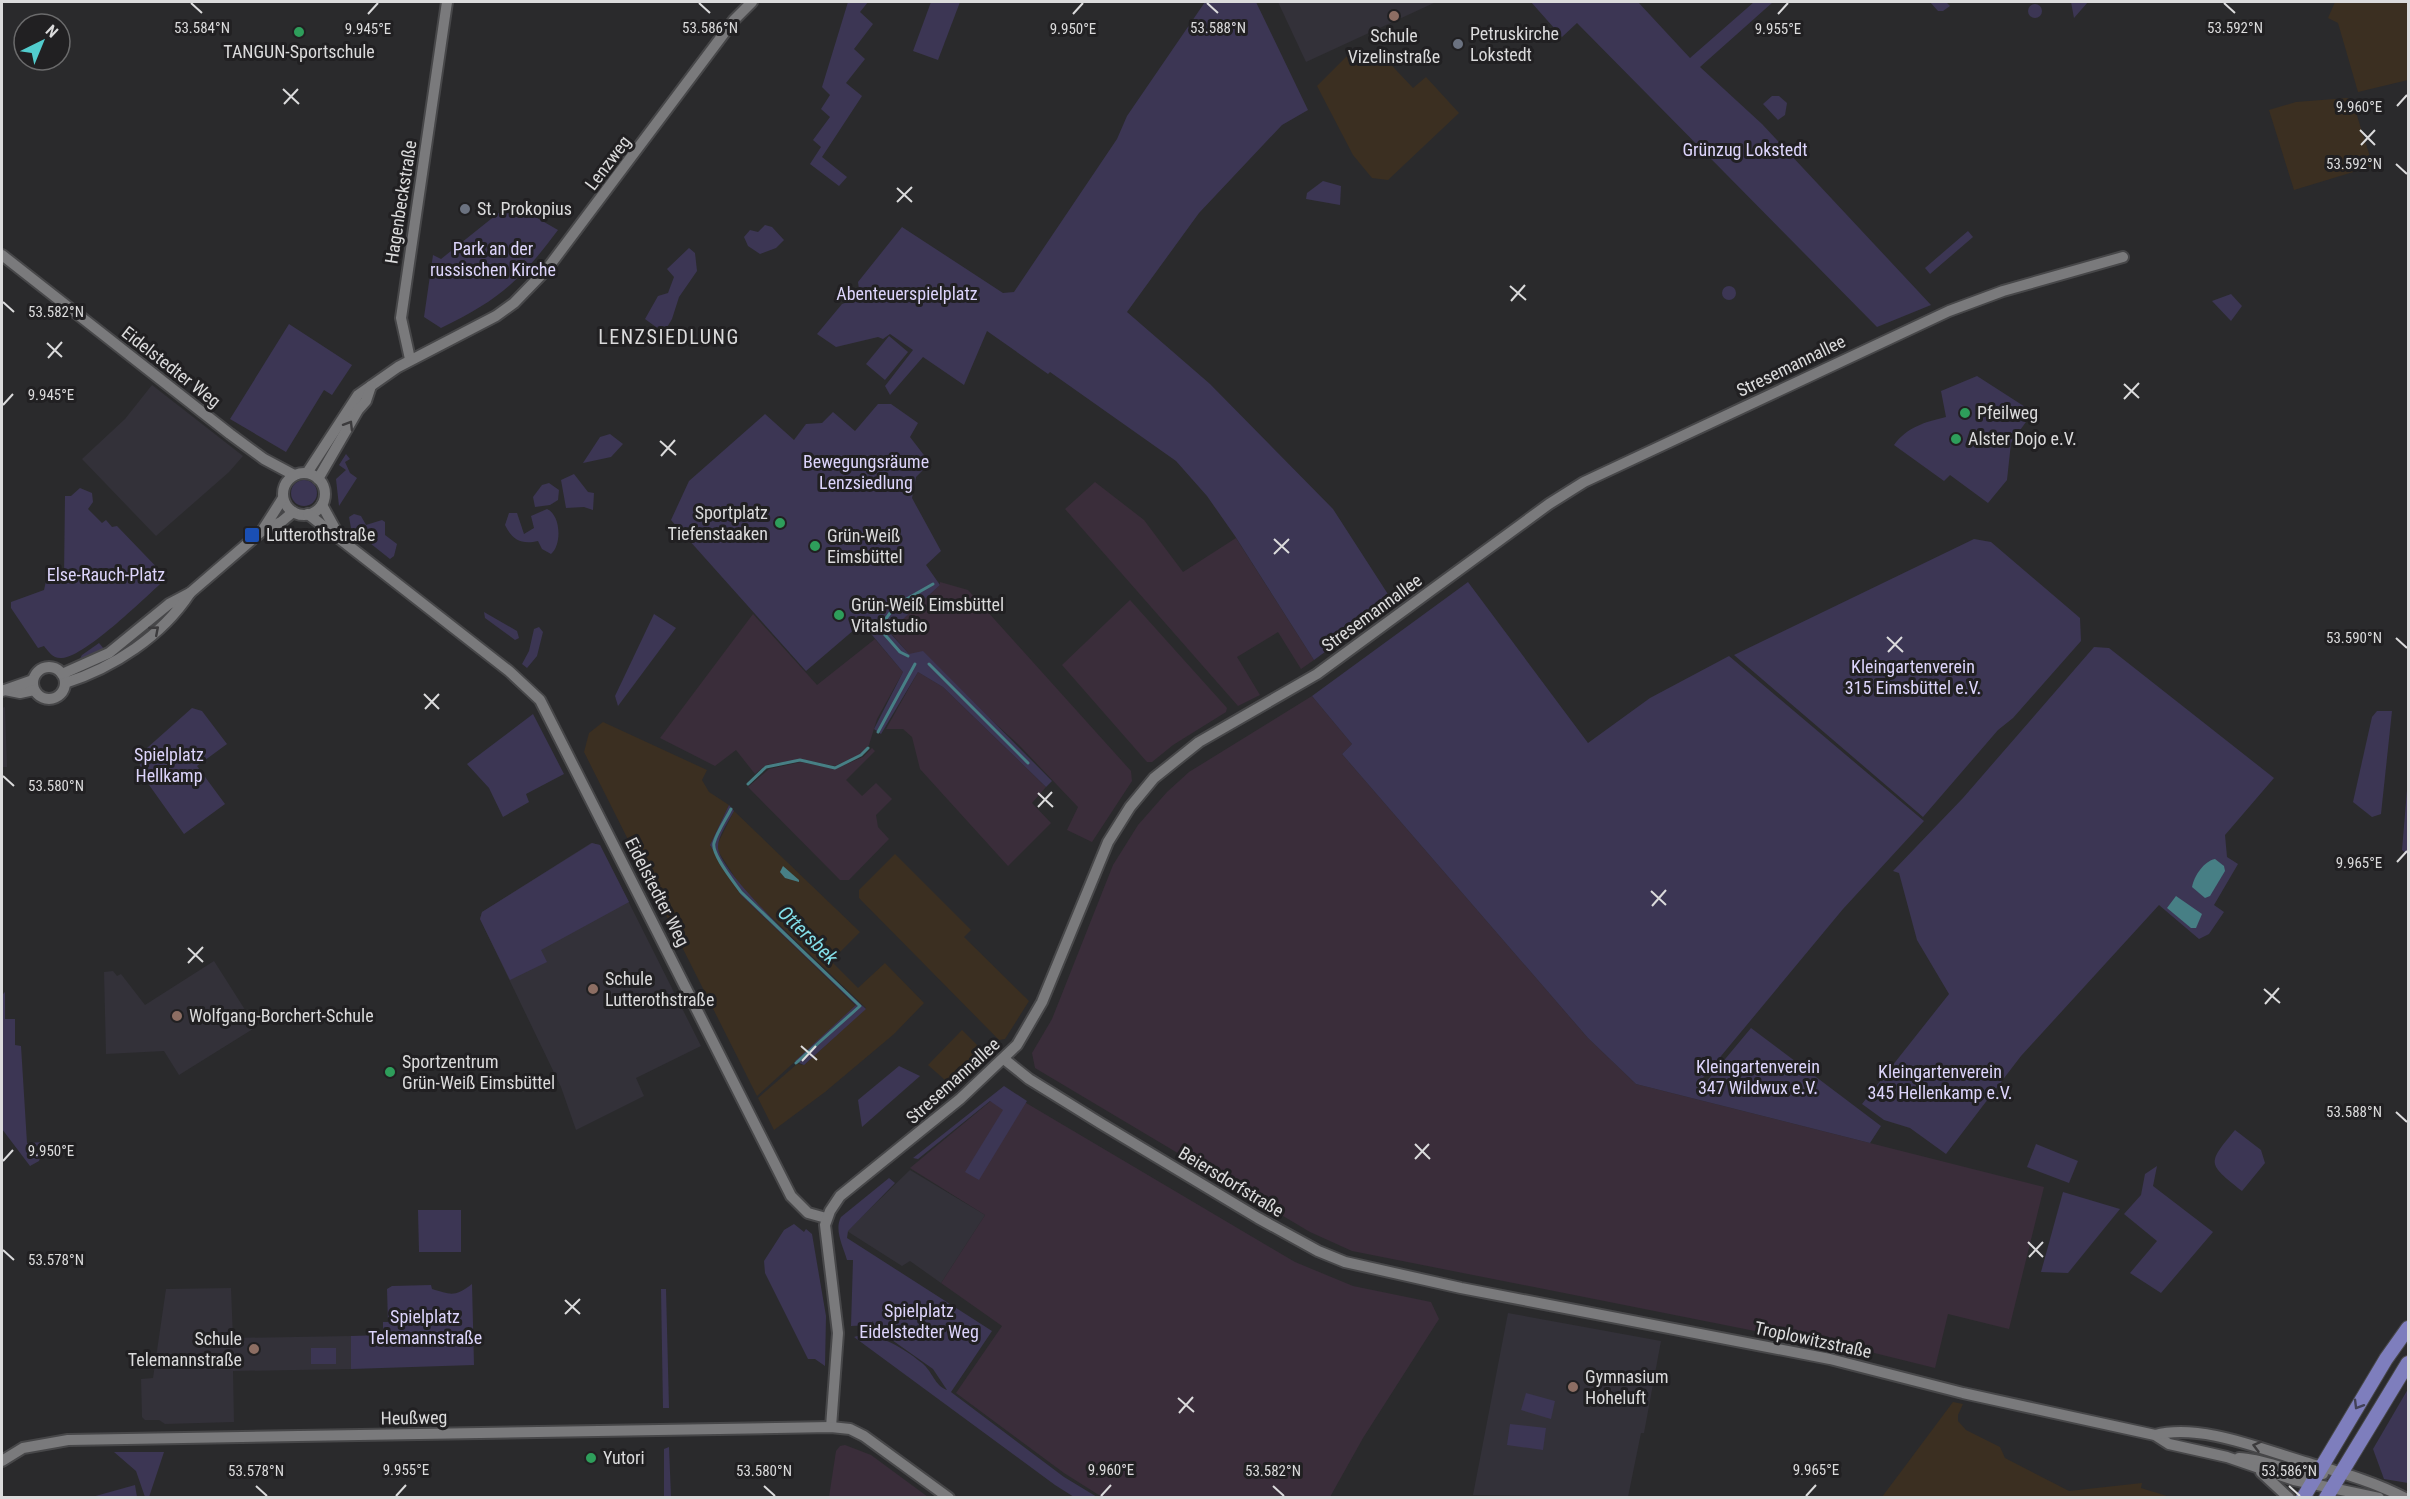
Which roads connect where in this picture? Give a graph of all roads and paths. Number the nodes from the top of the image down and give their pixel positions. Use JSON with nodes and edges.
{"nodes":[{"id":1,"x":447,"y":2,"type":"edge"},
{"id":2,"x":752,"y":2,"type":"edge"},
{"id":3,"x":2,"y":255,"type":"edge"},
{"id":4,"x":2123,"y":257,"type":"dead end"},
{"id":5,"x":410,"y":359,"type":"junction"},
{"id":6,"x":371,"y":386,"type":"junction"},
{"id":7,"x":307,"y":473,"type":"junction"},
{"id":8,"x":289,"y":479,"type":"junction"},
{"id":9,"x":318,"y":479,"type":"junction"},
{"id":10,"x":283,"y":498,"type":"junction"},
{"id":11,"x":322,"y":505,"type":"junction"},
{"id":12,"x":293,"y":512,"type":"junction"},
{"id":13,"x":308,"y":514,"type":"junction"},
{"id":14,"x":262,"y":531,"type":"junction"},
{"id":15,"x":343,"y":541,"type":"junction"},
{"id":16,"x":63,"y":678,"type":"junction"},
{"id":17,"x":34,"y":685,"type":"junction"},
{"id":18,"x":3,"y":691,"type":"edge"},
{"id":19,"x":1004,"y":1059,"type":"junction"},
{"id":20,"x":826,"y":1218,"type":"junction"},
{"id":21,"x":1461,"y":1288,"type":"joint"},
{"id":22,"x":2409,"y":1328,"type":"edge"},
{"id":23,"x":2409,"y":1363,"type":"edge"},
{"id":24,"x":831,"y":1427,"type":"junction"},
{"id":25,"x":2155,"y":1435,"type":"junction"},
{"id":26,"x":2227,"y":1457,"type":"junction"},
{"id":27,"x":2,"y":1461,"type":"edge"},
{"id":28,"x":2253,"y":1466,"type":"junction"},
{"id":29,"x":2327,"y":1480,"type":"edge"},
{"id":30,"x":949,"y":1497,"type":"edge"},
{"id":31,"x":2289,"y":1497,"type":"edge"},
{"id":32,"x":2303,"y":1497,"type":"edge"},
{"id":33,"x":2379,"y":1497,"type":"edge"},
{"id":34,"x":2405,"y":1497,"type":"edge"}],
"edges":[{"from":1,"to":5,"type":"street","name":"Hagenbeckstraße"},
{"from":2,"to":5,"type":"street","name":"Lenzweg"},
{"from":3,"to":8,"type":"street","name":"Eidelstedter Weg"},
{"from":4,"to":19,"type":"street","name":"Stresemannallee"},
{"from":5,"to":6,"type":"street"},
{"from":6,"to":7,"type":"street"},
{"from":9,"to":6,"type":"street","one_way":true},
{"from":7,"to":8,"type":"street"},
{"from":7,"to":9,"type":"street"},
{"from":8,"to":10,"type":"street"},
{"from":9,"to":11,"type":"street"},
{"from":10,"to":12,"type":"street"},
{"from":10,"to":14,"type":"street"},
{"from":11,"to":13,"type":"street"},
{"from":11,"to":15,"type":"street","name":"Eidelstedter Weg"},
{"from":12,"to":13,"type":"street"},
{"from":12,"to":14,"type":"street"},
{"from":13,"to":15,"type":"street","name":"Eidelstedter Weg"},
{"from":14,"to":16,"type":"street"},
{"from":15,"to":20,"type":"street","name":"Eidelstedter Weg"},
{"from":16,"to":17,"type":"street"},
{"from":16,"to":17,"type":"street"},
{"from":17,"to":18,"type":"street"},
{"from":19,"to":20,"type":"street","name":"Stresemannallee"},
{"from":19,"to":21,"type":"street","name":"Beiersdorfstraße"},
{"from":20,"to":24,"type":"street"},
{"from":21,"to":25,"type":"street","name":"Troplowitzstraße"},
{"from":22,"to":29,"type":"main road","one_way":true},
{"from":23,"to":29,"type":"main road"},
{"from":24,"to":27,"type":"street","name":"Heußweg"},
{"from":24,"to":30,"type":"street","name":"Heußweg"},
{"from":25,"to":26,"type":"street","name":"Troplowitzstraße"},
{"from":29,"to":25,"type":"street","name":"Troplowitzstraße","one_way":true},
{"from":26,"to":28,"type":"street","name":"Troplowitzstraße"},
{"from":26,"to":29,"type":"street"},
{"from":28,"to":29,"type":"street","name":"Troplowitzstraße"},
{"from":28,"to":31,"type":"street"},
{"from":29,"to":32,"type":"main road"},
{"from":29,"to":33,"type":"street"},
{"from":29,"to":34,"type":"street"}]}
